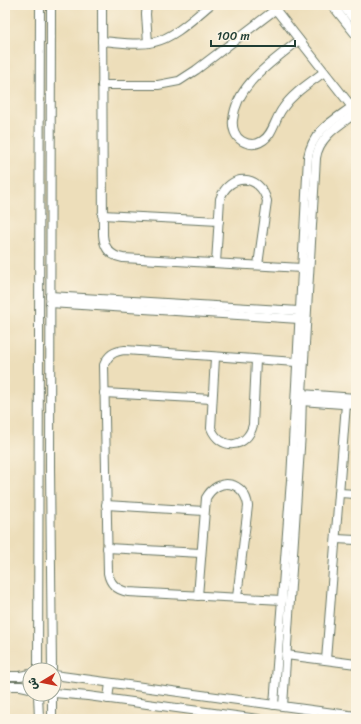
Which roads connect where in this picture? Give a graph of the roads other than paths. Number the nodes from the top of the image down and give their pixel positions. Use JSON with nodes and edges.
{"nodes":[{"id":1,"x":40,"y":5,"type":"edge"},
{"id":2,"x":51,"y":5,"type":"edge"},
{"id":3,"x":102,"y":5,"type":"edge"},
{"id":4,"x":147,"y":5,"type":"edge"},
{"id":5,"x":210,"y":5,"type":"edge"},
{"id":6,"x":332,"y":5,"type":"edge"},
{"id":7,"x":342,"y":5,"type":"edge"},
{"id":8,"x":274,"y":7,"type":"edge"},
{"id":9,"x":356,"y":22,"type":"edge"},
{"id":10,"x":356,"y":34,"type":"edge"},
{"id":11,"x":299,"y":40,"type":"junction"},
{"id":12,"x":102,"y":41,"type":"junction"},
{"id":13,"x":148,"y":43,"type":"junction"},
{"id":14,"x":39,"y":67,"type":"junction"},
{"id":15,"x":51,"y":68,"type":"junction"},
{"id":16,"x":324,"y":72,"type":"junction"},
{"id":17,"x":102,"y":85,"type":"junction"},
{"id":18,"x":355,"y":108,"type":"edge"},
{"id":19,"x":311,"y":170,"type":"junction"},
{"id":20,"x":50,"y":172,"type":"junction"},
{"id":21,"x":39,"y":173,"type":"junction"},
{"id":22,"x":102,"y":214,"type":"junction"},
{"id":23,"x":219,"y":221,"type":"junction"},
{"id":24,"x":216,"y":263,"type":"junction"},
{"id":25,"x":258,"y":266,"type":"junction"},
{"id":26,"x":302,"y":268,"type":"junction"},
{"id":27,"x":304,"y":287,"type":"junction"},
{"id":28,"x":50,"y":300,"type":"junction"},
{"id":29,"x":299,"y":315,"type":"junction"},
{"id":30,"x":215,"y":358,"type":"junction"},
{"id":31,"x":256,"y":360,"type":"junction"},
{"id":32,"x":296,"y":362,"type":"junction"},
{"id":33,"x":104,"y":394,"type":"junction"},
{"id":34,"x":301,"y":397,"type":"junction"},
{"id":35,"x":356,"y":398,"type":"edge"},
{"id":36,"x":212,"y":399,"type":"junction"},
{"id":37,"x":324,"y":399,"type":"junction"},
{"id":38,"x":346,"y":404,"type":"junction"},
{"id":39,"x":356,"y":405,"type":"edge"},
{"id":40,"x":297,"y":433,"type":"junction"},
{"id":41,"x":38,"y":466,"type":"junction"},
{"id":42,"x":50,"y":467,"type":"junction"},
{"id":43,"x":339,"y":493,"type":"junction"},
{"id":44,"x":356,"y":494,"type":"edge"},
{"id":45,"x":106,"y":504,"type":"junction"},
{"id":46,"x":204,"y":511,"type":"junction"},
{"id":47,"x":336,"y":539,"type":"junction"},
{"id":48,"x":356,"y":540,"type":"edge"},
{"id":49,"x":107,"y":548,"type":"junction"},
{"id":50,"x":201,"y":554,"type":"junction"},
{"id":51,"x":198,"y":596,"type":"junction"},
{"id":52,"x":237,"y":597,"type":"junction"},
{"id":53,"x":282,"y":600,"type":"junction"},
{"id":54,"x":38,"y":623,"type":"junction"},
{"id":55,"x":50,"y":623,"type":"junction"},
{"id":56,"x":286,"y":655,"type":"junction"},
{"id":57,"x":326,"y":660,"type":"junction"},
{"id":58,"x":38,"y":662,"type":"edge"},
{"id":59,"x":52,"y":662,"type":"edge"},
{"id":60,"x":356,"y":664,"type":"edge"},
{"id":61,"x":277,"y":670,"type":"junction"},
{"id":62,"x":285,"y":671,"type":"junction"},
{"id":63,"x":22,"y":675,"type":"edge"},
{"id":64,"x":5,"y":676,"type":"edge"},
{"id":65,"x":62,"y":676,"type":"edge"},
{"id":66,"x":110,"y":683,"type":"junction"},
{"id":67,"x":5,"y":686,"type":"edge"},
{"id":68,"x":22,"y":686,"type":"edge"},
{"id":69,"x":62,"y":695,"type":"edge"},
{"id":70,"x":108,"y":698,"type":"junction"},
{"id":71,"x":38,"y":702,"type":"edge"},
{"id":72,"x":53,"y":702,"type":"edge"},
{"id":73,"x":274,"y":705,"type":"junction"},
{"id":74,"x":283,"y":706,"type":"junction"},
{"id":75,"x":206,"y":716,"type":"edge"},
{"id":76,"x":355,"y":717,"type":"edge"},
{"id":77,"x":39,"y":719,"type":"edge"},
{"id":78,"x":52,"y":719,"type":"edge"},
{"id":79,"x":258,"y":719,"type":"edge"}],
"edges":[{"from":1,"to":14,"type":"street"},
{"from":2,"to":15,"type":"street"},
{"from":3,"to":12,"type":"street"},
{"from":4,"to":13,"type":"street"},
{"from":5,"to":13,"type":"street"},
{"from":6,"to":10,"type":"street"},
{"from":7,"to":9,"type":"street"},
{"from":8,"to":11,"type":"street"},
{"from":8,"to":17,"type":"street"},
{"from":11,"to":16,"type":"street"},
{"from":11,"to":16,"type":"street"},
{"from":12,"to":13,"type":"street"},
{"from":12,"to":17,"type":"street"},
{"from":14,"to":15,"type":"street"},
{"from":14,"to":21,"type":"street"},
{"from":15,"to":20,"type":"street"},
{"from":16,"to":18,"type":"street"},
{"from":17,"to":22,"type":"street"},
{"from":18,"to":19,"type":"street"},
{"from":19,"to":26,"type":"street"},
{"from":19,"to":27,"type":"street"},
{"from":20,"to":21,"type":"street"},
{"from":20,"to":28,"type":"street"},
{"from":21,"to":41,"type":"street"},
{"from":22,"to":23,"type":"street"},
{"from":22,"to":24,"type":"street"},
{"from":23,"to":24,"type":"street"},
{"from":23,"to":25,"type":"street"},
{"from":24,"to":25,"type":"street"},
{"from":25,"to":26,"type":"street"},
{"from":26,"to":27,"type":"street"},
{"from":27,"to":29,"type":"street"},
{"from":27,"to":34,"type":"street"},
{"from":28,"to":29,"type":"street"},
{"from":28,"to":42,"type":"street"},
{"from":29,"to":32,"type":"street"},
{"from":30,"to":31,"type":"street"},
{"from":30,"to":33,"type":"street"},
{"from":30,"to":36,"type":"street"},
{"from":31,"to":32,"type":"street"},
{"from":31,"to":36,"type":"street"},
{"from":32,"to":40,"type":"street"},
{"from":33,"to":36,"type":"street"},
{"from":33,"to":45,"type":"street"},
{"from":34,"to":37,"type":"street"},
{"from":34,"to":40,"type":"street"},
{"from":35,"to":37,"type":"street"},
{"from":37,"to":38,"type":"street"},
{"from":38,"to":39,"type":"street"},
{"from":38,"to":43,"type":"street"},
{"from":40,"to":53,"type":"street"},
{"from":40,"to":56,"type":"street"},
{"from":41,"to":42,"type":"street"},
{"from":41,"to":54,"type":"street"},
{"from":42,"to":55,"type":"street"},
{"from":43,"to":44,"type":"street"},
{"from":43,"to":47,"type":"street"},
{"from":45,"to":46,"type":"street"},
{"from":45,"to":49,"type":"street"},
{"from":46,"to":50,"type":"street"},
{"from":46,"to":52,"type":"street"},
{"from":47,"to":48,"type":"street"},
{"from":47,"to":57,"type":"street"},
{"from":49,"to":50,"type":"street"},
{"from":49,"to":51,"type":"street"},
{"from":50,"to":51,"type":"street"},
{"from":51,"to":52,"type":"street"},
{"from":52,"to":53,"type":"street"},
{"from":53,"to":61,"type":"street"},
{"from":54,"to":55,"type":"street"},
{"from":54,"to":58,"type":"street"},
{"from":55,"to":59,"type":"street"},
{"from":56,"to":57,"type":"street"},
{"from":56,"to":62,"type":"street"},
{"from":57,"to":60,"type":"street"},
{"from":61,"to":62,"type":"street"},
{"from":61,"to":73,"type":"street"},
{"from":62,"to":74,"type":"street"},
{"from":63,"to":64,"type":"street"},
{"from":65,"to":66,"type":"street"},
{"from":66,"to":70,"type":"street"},
{"from":66,"to":73,"type":"street"},
{"from":67,"to":68,"type":"street"},
{"from":69,"to":70,"type":"street"},
{"from":70,"to":75,"type":"street"},
{"from":71,"to":77,"type":"street"},
{"from":72,"to":78,"type":"street"},
{"from":73,"to":74,"type":"street"},
{"from":74,"to":76,"type":"street"},
{"from":75,"to":79,"type":"street"}]}
